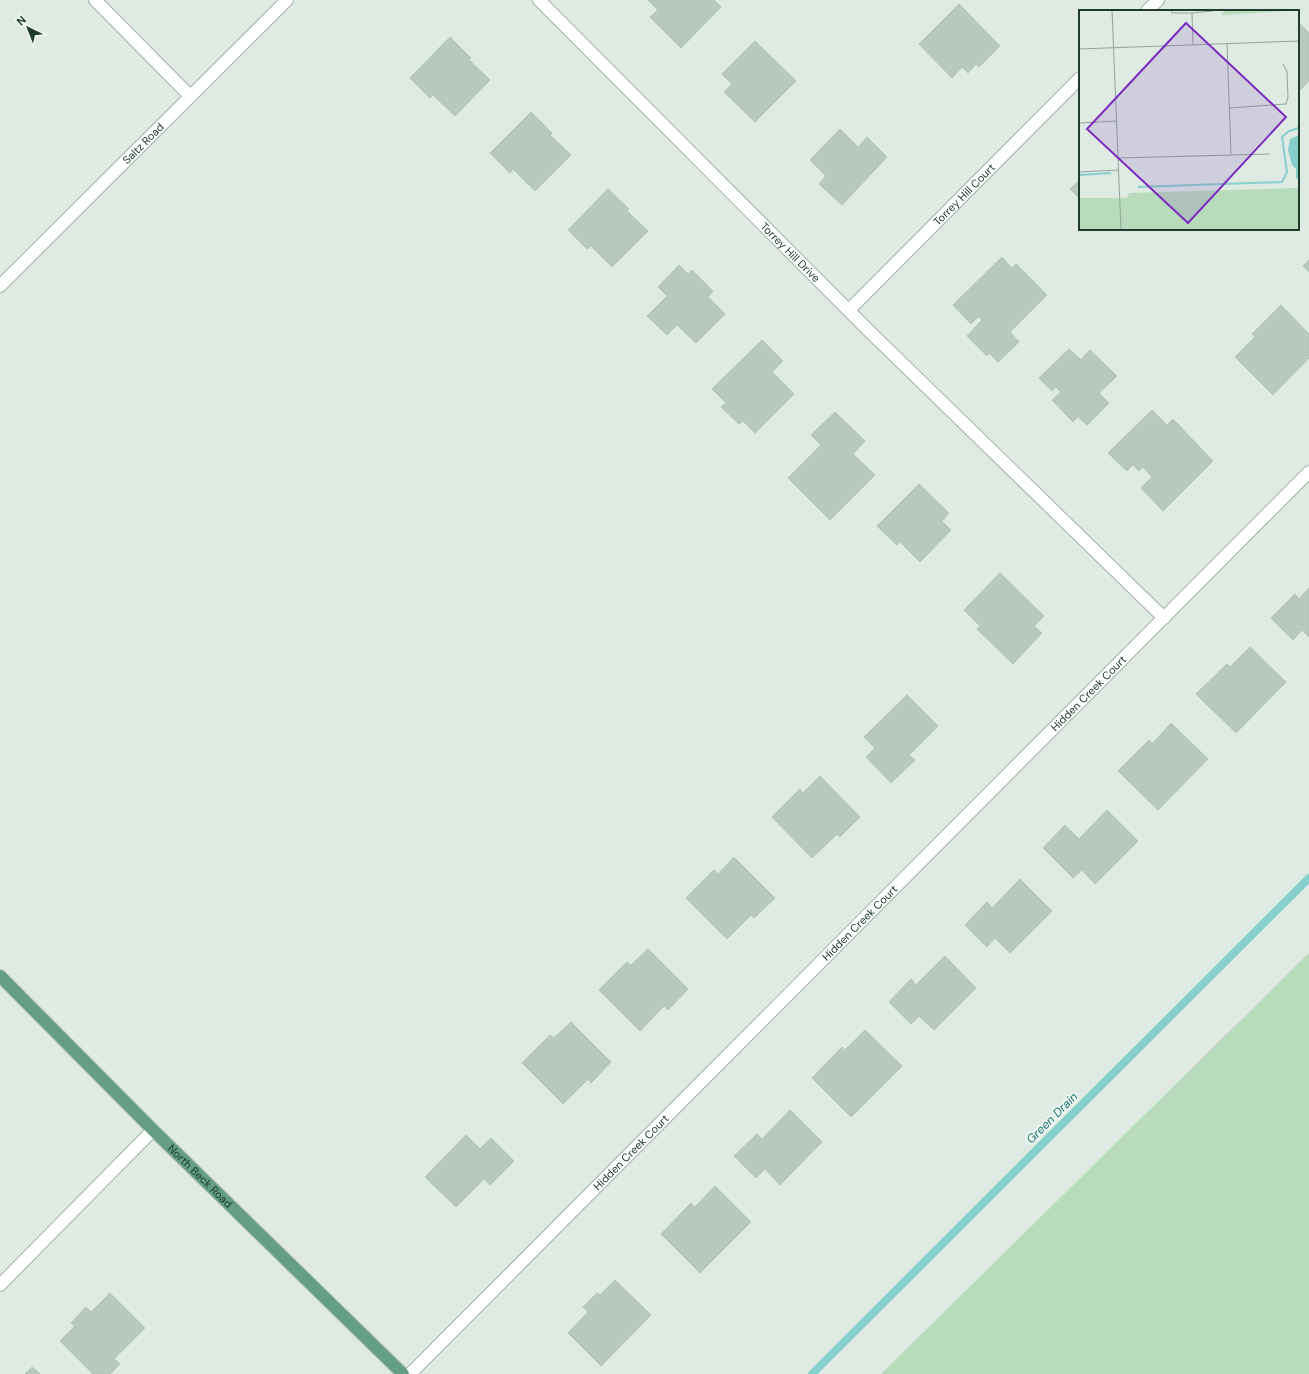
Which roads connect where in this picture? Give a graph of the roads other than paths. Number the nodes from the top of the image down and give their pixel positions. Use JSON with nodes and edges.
{"nodes":[{"id":1,"x":94,"y":0,"type":"edge"},
{"id":2,"x":287,"y":0,"type":"edge"},
{"id":3,"x":539,"y":0,"type":"edge"},
{"id":4,"x":1158,"y":0,"type":"edge"},
{"id":5,"x":1148,"y":10,"type":"edge"},
{"id":6,"x":1079,"y":79,"type":"edge"},
{"id":7,"x":190,"y":96,"type":"junction"},
{"id":8,"x":0,"y":286,"type":"edge"},
{"id":9,"x":849,"y":310,"type":"junction"},
{"id":10,"x":1309,"y":472,"type":"edge"},
{"id":11,"x":1164,"y":618,"type":"junction"},
{"id":12,"x":0,"y":976,"type":"edge"},
{"id":13,"x":153,"y":1130,"type":"junction"},
{"id":14,"x":0,"y":1285,"type":"edge"},
{"id":15,"x":403,"y":1374,"type":"edge"},
{"id":16,"x":410,"y":1374,"type":"edge"}],
"edges":[{"from":1,"to":7,"type":"street"},
{"from":2,"to":7,"type":"street","name":"Saltz Road"},
{"from":3,"to":9,"type":"street","name":"Torrey Hill Drive"},
{"from":4,"to":5,"type":"street"},
{"from":6,"to":9,"type":"street","name":"Torrey Hill Court"},
{"from":7,"to":8,"type":"street","name":"Saltz Road"},
{"from":9,"to":11,"type":"street","name":"Torrey Hill Drive"},
{"from":10,"to":11,"type":"street","name":"Hidden Creek Court"},
{"from":11,"to":16,"type":"street","name":"Hidden Creek Court"},
{"from":12,"to":13,"type":"main road","name":"North Beck Road"},
{"from":13,"to":14,"type":"street"},
{"from":13,"to":15,"type":"main road","name":"North Beck Road"}]}
